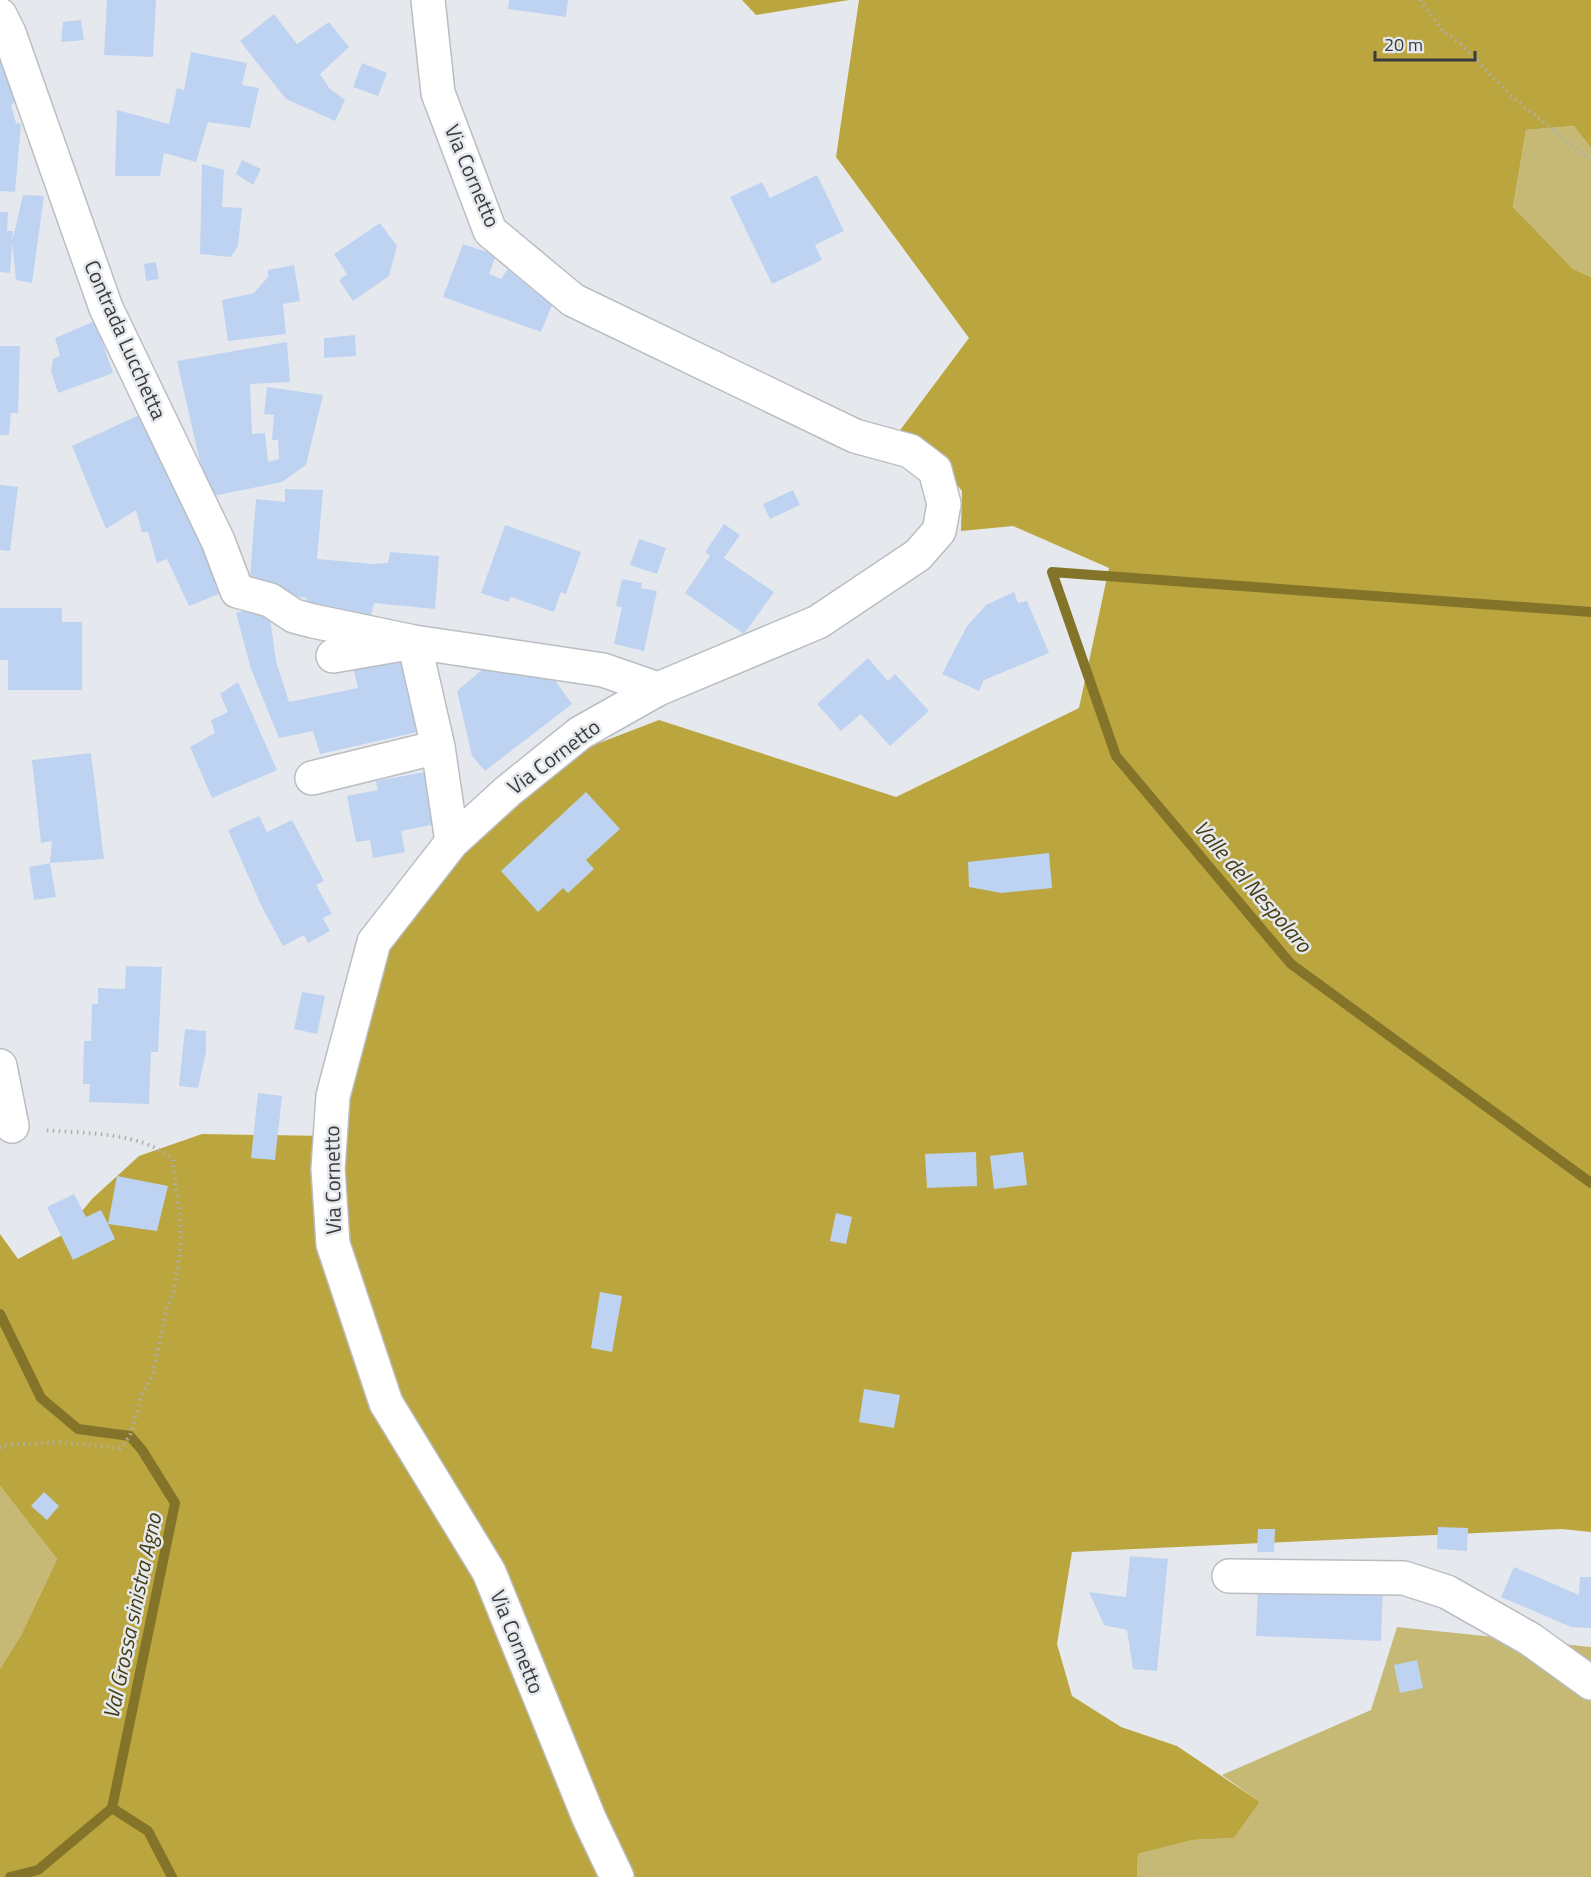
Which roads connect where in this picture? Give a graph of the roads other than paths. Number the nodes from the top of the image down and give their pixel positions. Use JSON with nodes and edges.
{"nodes":[{"id":1,"x":428,"y":0,"type":"edge"},
{"id":2,"x":0,"y":15,"type":"edge"},
{"id":3,"x":414,"y":642,"type":"junction"},
{"id":4,"x":333,"y":656,"type":"dead end"},
{"id":5,"x":658,"y":689,"type":"junction"},
{"id":6,"x":438,"y":747,"type":"junction"},
{"id":7,"x":312,"y":778,"type":"dead end"},
{"id":8,"x":452,"y":843,"type":"junction"},
{"id":9,"x":0,"y":1066,"type":"edge"},
{"id":10,"x":12,"y":1126,"type":"road end"},
{"id":11,"x":1229,"y":1576,"type":"dead end"},
{"id":12,"x":1591,"y":1683,"type":"edge"},
{"id":13,"x":617,"y":1877,"type":"edge"}],
"edges":[{"from":1,"to":5,"type":"street","name":"Via Cornetto"},
{"from":2,"to":3,"type":"street","name":"Contrada Lucchetta"},
{"from":3,"to":4,"type":"street"},
{"from":3,"to":5,"type":"street"},
{"from":3,"to":6,"type":"street"},
{"from":5,"to":8,"type":"street","name":"Via Cornetto"},
{"from":6,"to":7,"type":"street"},
{"from":6,"to":8,"type":"street"},
{"from":8,"to":13,"type":"street","name":"Via Cornetto"},
{"from":9,"to":10,"type":"street"},
{"from":11,"to":12,"type":"street"}]}
